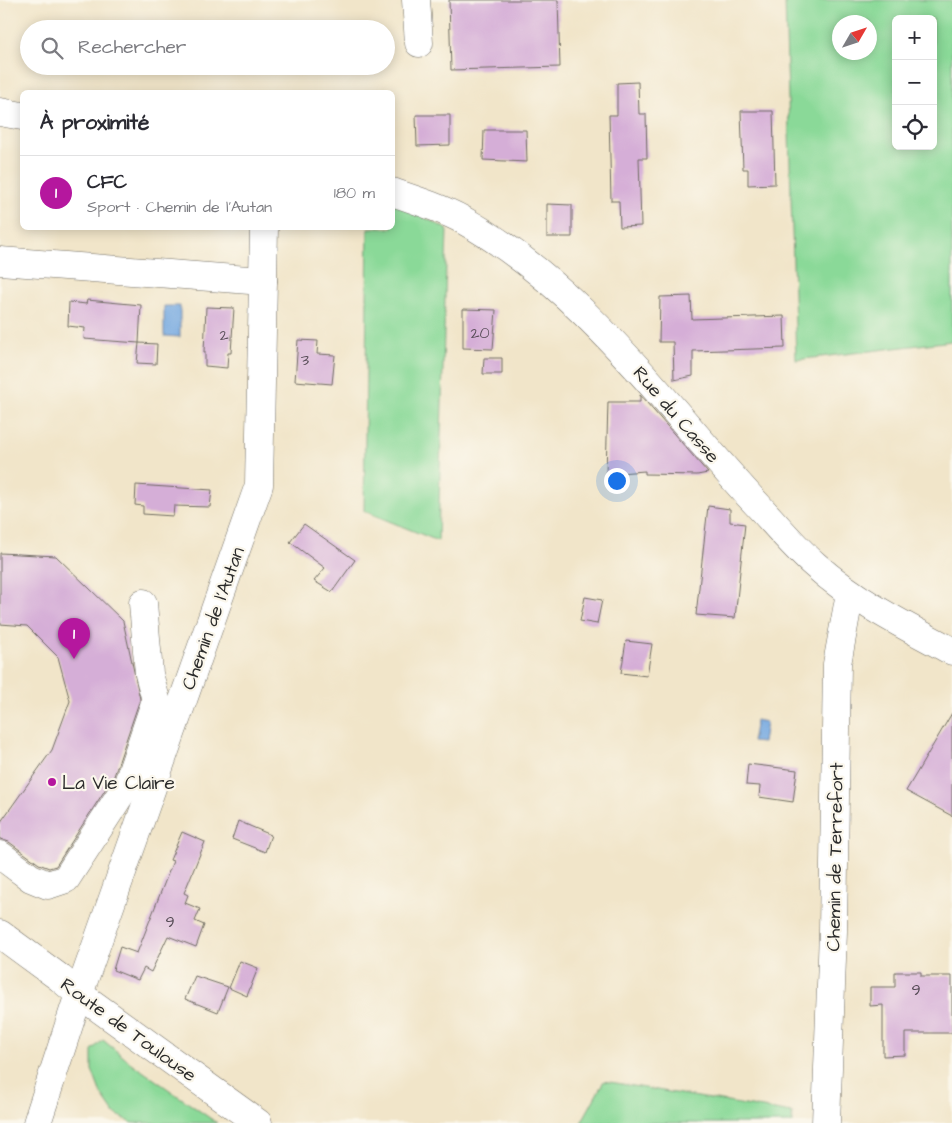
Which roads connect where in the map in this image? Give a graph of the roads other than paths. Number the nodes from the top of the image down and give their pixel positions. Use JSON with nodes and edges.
{"nodes":[{"id":1,"x":416,"y":0,"type":"edge"},
{"id":2,"x":419,"y":42,"type":"dead end"},
{"id":3,"x":0,"y":112,"type":"edge"},
{"id":4,"x":20,"y":116,"type":"edge"},
{"id":5,"x":395,"y":193,"type":"edge"},
{"id":6,"x":264,"y":230,"type":"edge"},
{"id":7,"x":0,"y":261,"type":"edge"},
{"id":8,"x":263,"y":281,"type":"junction"},
{"id":9,"x":850,"y":593,"type":"junction"},
{"id":10,"x":143,"y":603,"type":"dead end"},
{"id":11,"x":952,"y":651,"type":"edge"},
{"id":12,"x":0,"y":855,"type":"edge"},
{"id":13,"x":0,"y":934,"type":"edge"},
{"id":14,"x":79,"y":994,"type":"junction"},
{"id":15,"x":37,"y":1123,"type":"edge"},
{"id":16,"x":258,"y":1123,"type":"edge"},
{"id":17,"x":826,"y":1123,"type":"edge"}],
"edges":[{"from":1,"to":2,"type":"street"},
{"from":3,"to":4,"type":"street"},
{"from":5,"to":9,"type":"street","name":"Rue du Casse"},
{"from":6,"to":8,"type":"street","name":"Chemin de l'Autan"},
{"from":7,"to":8,"type":"street"},
{"from":8,"to":14,"type":"street","name":"Chemin de l'Autan"},
{"from":9,"to":11,"type":"street","name":"Rue du Casse"},
{"from":9,"to":17,"type":"street","name":"Chemin de Terrefort"},
{"from":10,"to":12,"type":"street"},
{"from":13,"to":14,"type":"street","name":"Route de Toulouse"},
{"from":14,"to":15,"type":"street","name":"Chemin de l'Autan"},
{"from":14,"to":16,"type":"street","name":"Route de Toulouse"}]}
